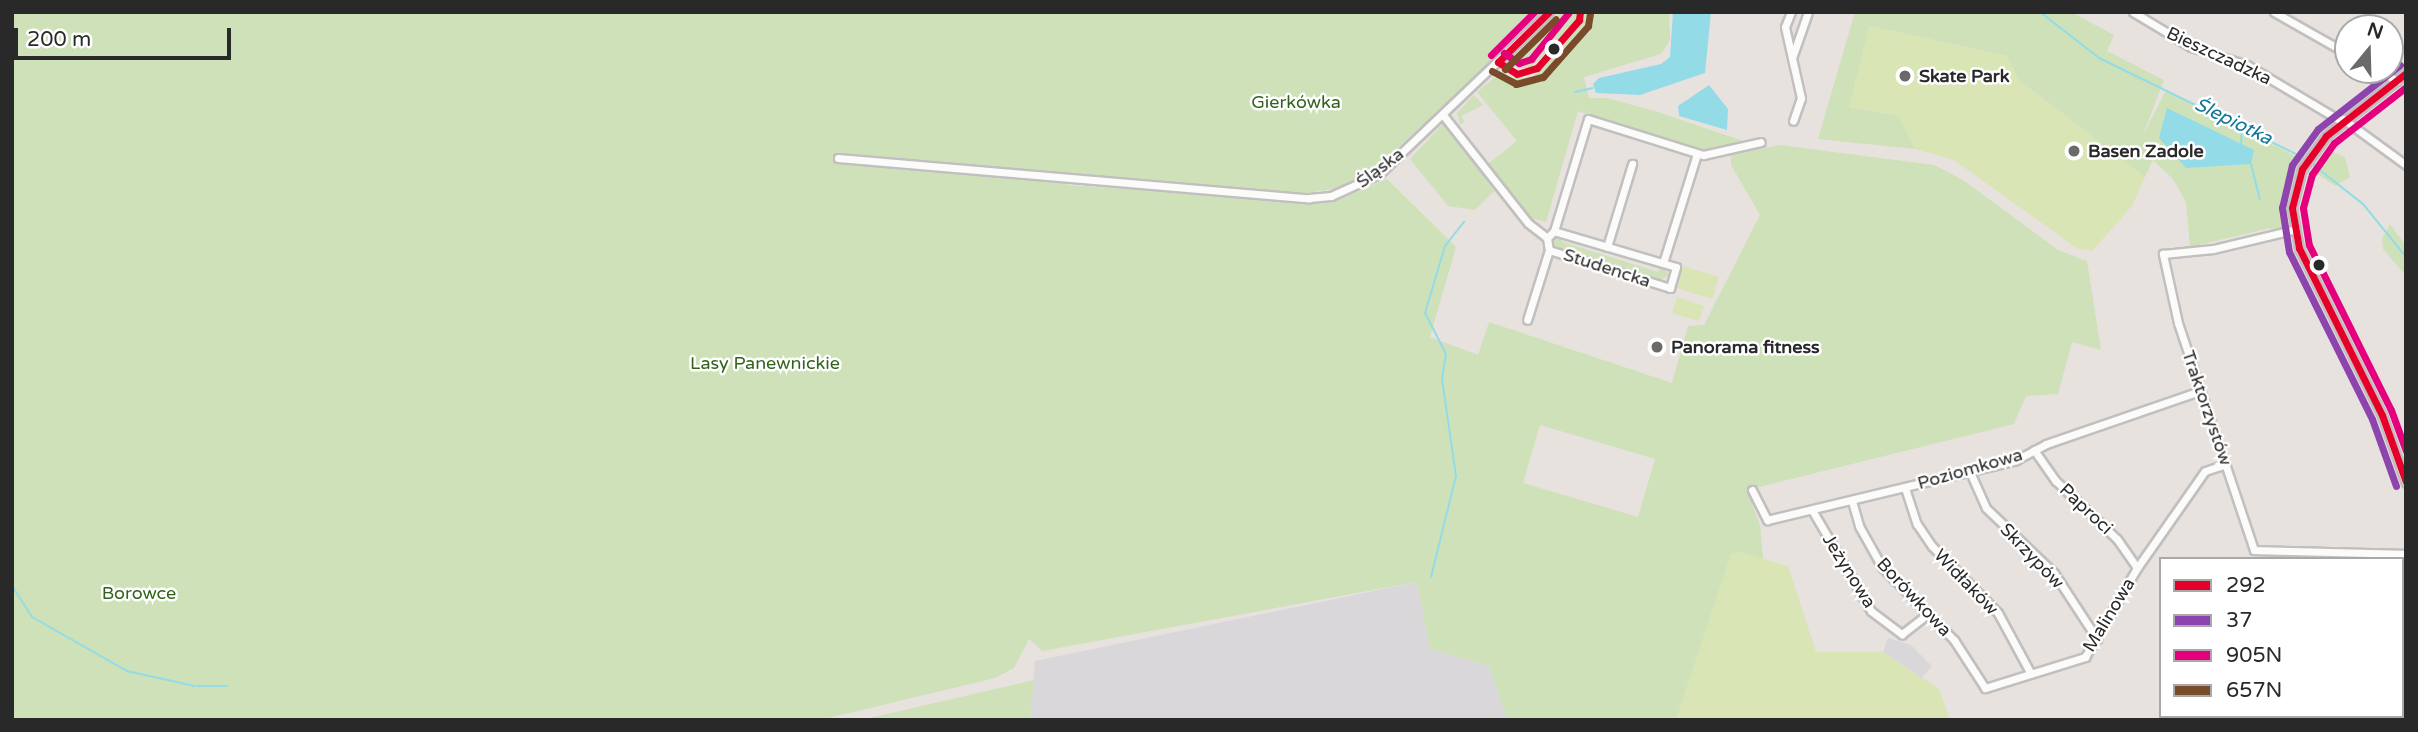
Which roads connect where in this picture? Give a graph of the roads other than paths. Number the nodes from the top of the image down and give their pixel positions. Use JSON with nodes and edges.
{"nodes":[{"id":1,"x":1549,"y":12,"type":"edge"},
{"id":2,"x":1791,"y":12,"type":"edge"},
{"id":3,"x":1808,"y":12,"type":"edge"},
{"id":4,"x":2133,"y":12,"type":"edge"},
{"id":5,"x":2274,"y":12,"type":"edge"},
{"id":6,"x":2334,"y":46,"type":"edge"},
{"id":7,"x":1792,"y":58,"type":"junction"},
{"id":8,"x":2392,"y":84,"type":"edge"},
{"id":9,"x":1443,"y":115,"type":"junction"},
{"id":10,"x":2342,"y":120,"type":"junction"},
{"id":11,"x":1793,"y":121,"type":"dead end"},
{"id":12,"x":1761,"y":142,"type":"dead end"},
{"id":13,"x":1700,"y":155,"type":"junction"},
{"id":14,"x":838,"y":158,"type":"dead end"},
{"id":15,"x":1632,"y":164,"type":"dead end"},
{"id":16,"x":2406,"y":165,"type":"edge"},
{"id":17,"x":2293,"y":230,"type":"junction"},
{"id":18,"x":1554,"y":231,"type":"junction"},
{"id":19,"x":1547,"y":238,"type":"junction"},
{"id":20,"x":1607,"y":247,"type":"junction"},
{"id":21,"x":1549,"y":250,"type":"junction"},
{"id":22,"x":1663,"y":263,"type":"junction"},
{"id":23,"x":1527,"y":320,"type":"dead end"},
{"id":24,"x":2200,"y":391,"type":"junction"},
{"id":25,"x":2034,"y":450,"type":"junction"},
{"id":26,"x":2226,"y":464,"type":"junction"},
{"id":27,"x":1970,"y":472,"type":"junction"},
{"id":28,"x":2406,"y":484,"type":"edge"},
{"id":29,"x":1905,"y":488,"type":"junction"},
{"id":30,"x":1752,"y":490,"type":"dead end"},
{"id":31,"x":1852,"y":501,"type":"junction"},
{"id":32,"x":1812,"y":510,"type":"junction"},
{"id":33,"x":2254,"y":550,"type":"junction"},
{"id":34,"x":2406,"y":554,"type":"edge"},
{"id":35,"x":2249,"y":557,"type":"edge"},
{"id":36,"x":2137,"y":568,"type":"junction"},
{"id":37,"x":1926,"y":615,"type":"junction"},
{"id":38,"x":2097,"y":639,"type":"junction"},
{"id":39,"x":2031,"y":674,"type":"junction"},
{"id":40,"x":1985,"y":688,"type":"joint"}],
"edges":[{"from":1,"to":9,"type":"street","name":"Śląska"},
{"from":2,"to":7,"type":"street"},
{"from":3,"to":7,"type":"street"},
{"from":4,"to":10,"type":"street","name":"Bieszczadzka"},
{"from":5,"to":6,"type":"street"},
{"from":7,"to":11,"type":"street"},
{"from":8,"to":10,"type":"street"},
{"from":9,"to":14,"type":"street","name":"Śląska"},
{"from":9,"to":19,"type":"street","name":"Studencka"},
{"from":10,"to":16,"type":"street","name":"Bieszczadzka"},
{"from":10,"to":17,"type":"street"},
{"from":12,"to":13,"type":"street"},
{"from":13,"to":18,"type":"street","name":"Studencka"},
{"from":13,"to":22,"type":"street","name":"Studencka"},
{"from":15,"to":20,"type":"street","name":"Studencka"},
{"from":17,"to":24,"type":"street","name":"Traktorzystów"},
{"from":17,"to":28,"type":"street"},
{"from":18,"to":19,"type":"street","name":"Studencka"},
{"from":18,"to":20,"type":"street","name":"Studencka"},
{"from":19,"to":21,"type":"street","name":"Studencka"},
{"from":20,"to":22,"type":"street","name":"Studencka"},
{"from":21,"to":22,"type":"street","name":"Studencka"},
{"from":21,"to":23,"type":"street","name":"Studencka"},
{"from":24,"to":25,"type":"street","name":"Poziomkowa"},
{"from":24,"to":26,"type":"street","name":"Traktorzystów"},
{"from":25,"to":27,"type":"street","name":"Poziomkowa"},
{"from":25,"to":36,"type":"street","name":"Paproci"},
{"from":26,"to":33,"type":"street","name":"Traktorzystów"},
{"from":26,"to":36,"type":"street","name":"Malinowa"},
{"from":27,"to":29,"type":"street","name":"Poziomkowa"},
{"from":27,"to":38,"type":"street","name":"Skrzypów"},
{"from":29,"to":31,"type":"street","name":"Poziomkowa"},
{"from":29,"to":39,"type":"street","name":"Widłaków"},
{"from":30,"to":32,"type":"street","name":"Poziomkowa"},
{"from":31,"to":32,"type":"street","name":"Poziomkowa"},
{"from":31,"to":37,"type":"street","name":"Borówkowa"},
{"from":32,"to":37,"type":"street","name":"Jeżynowa"},
{"from":33,"to":34,"type":"street"},
{"from":33,"to":35,"type":"street"},
{"from":36,"to":38,"type":"street","name":"Malinowa"},
{"from":37,"to":40,"type":"street","name":"Borówkowa"},
{"from":38,"to":39,"type":"street","name":"Malinowa"},
{"from":39,"to":40,"type":"street","name":"Malinowa"}]}
